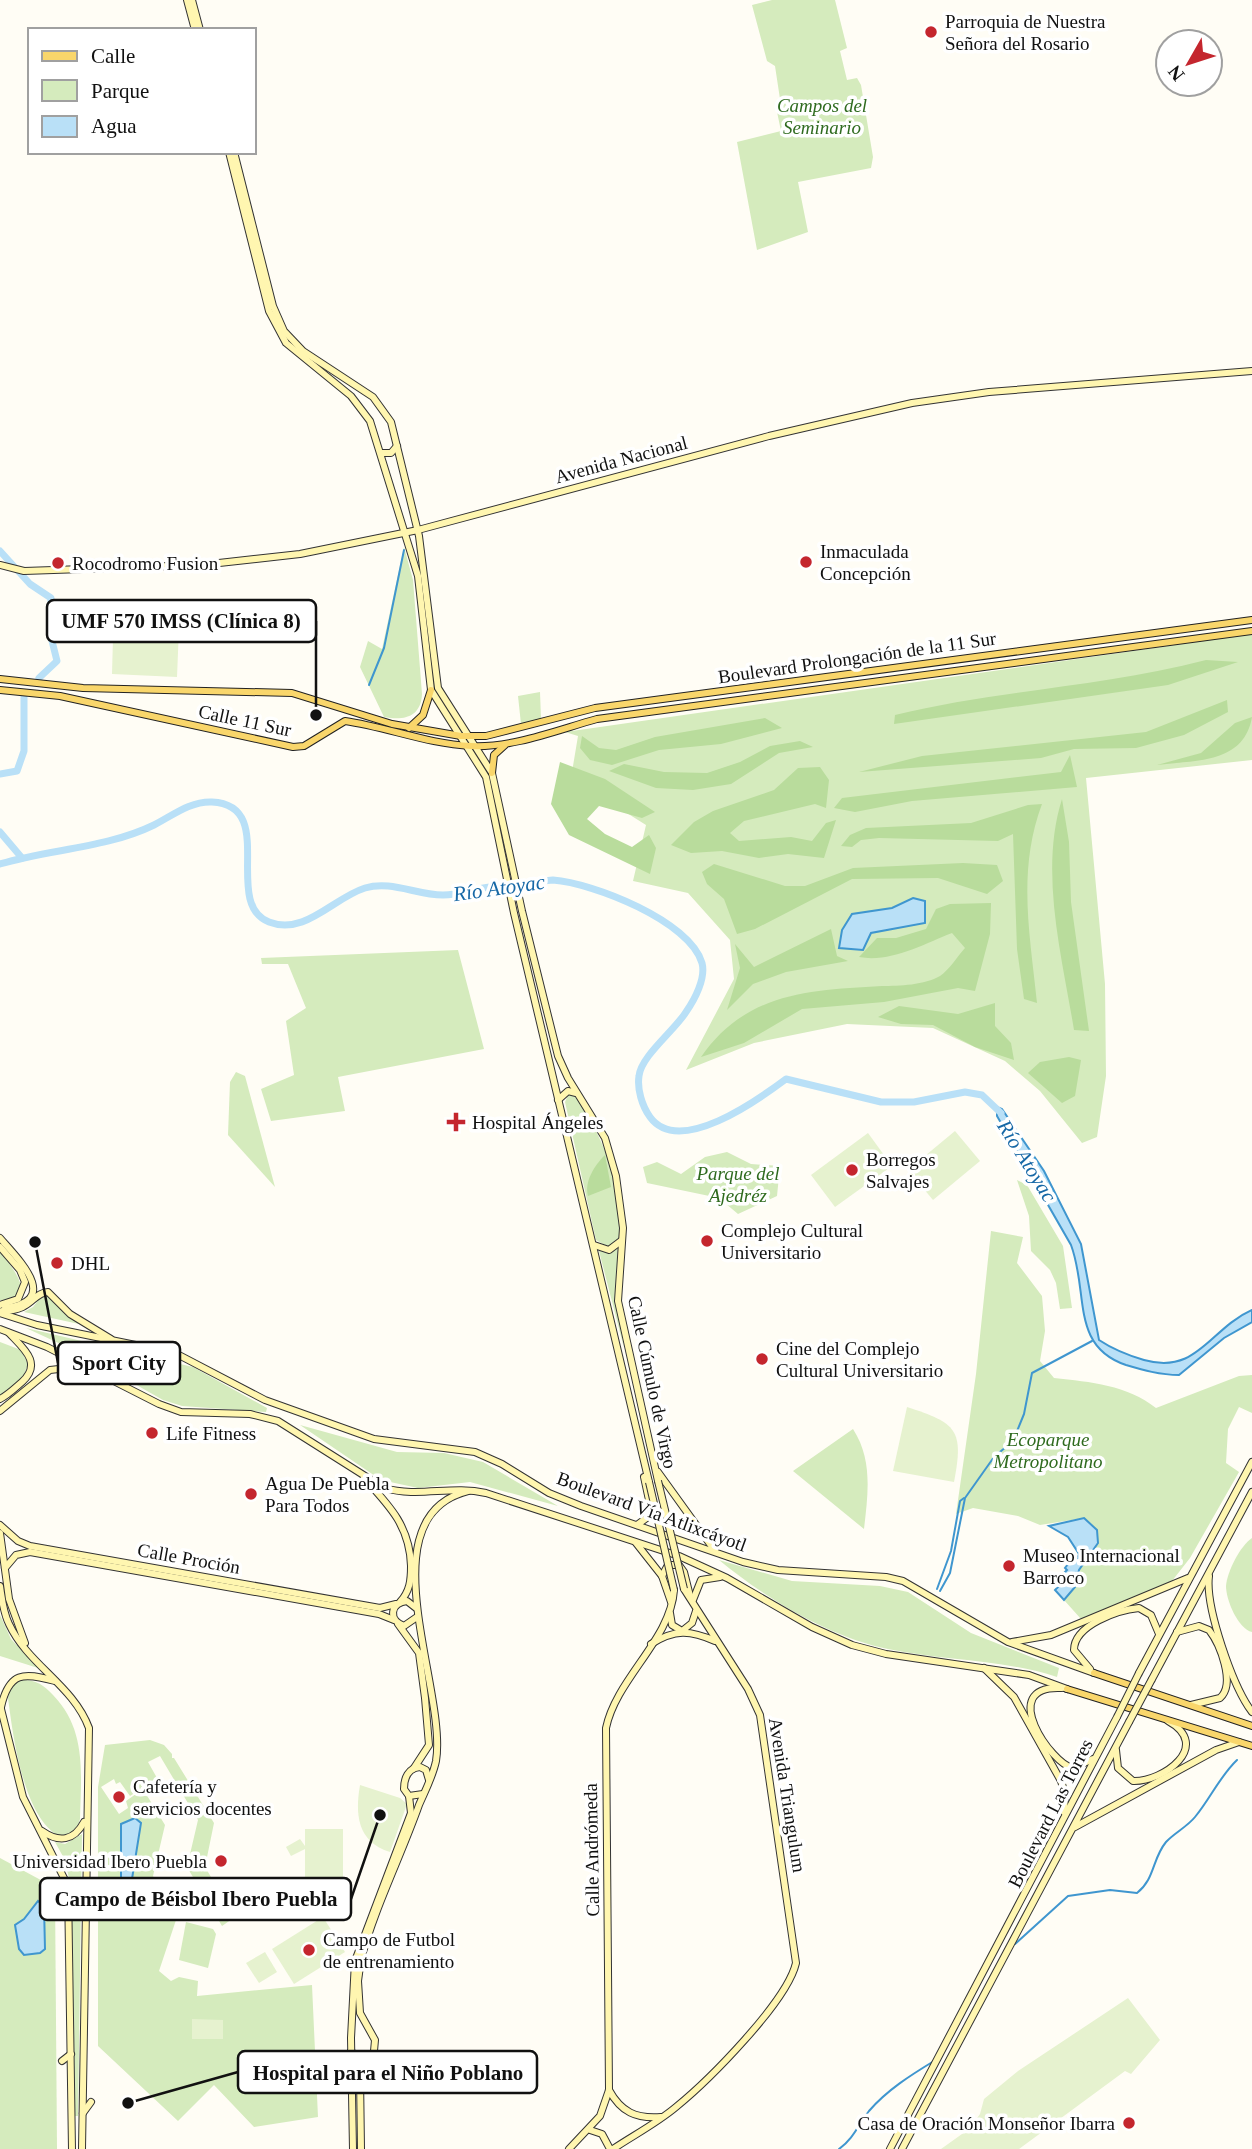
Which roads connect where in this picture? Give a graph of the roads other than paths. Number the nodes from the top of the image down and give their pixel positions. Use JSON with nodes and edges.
{"nodes":[{"id":1,"x":189,"y":0,"type":"edge"},
{"id":2,"x":196,"y":28,"type":"edge"},
{"id":3,"x":231,"y":154,"type":"edge"},
{"id":4,"x":232,"y":154,"type":"edge"},
{"id":5,"x":1252,"y":371,"type":"edge"},
{"id":6,"x":397,"y":446,"type":"junction"},
{"id":7,"x":381,"y":453,"type":"junction"},
{"id":8,"x":401,"y":463,"type":"junction"},
{"id":9,"x":385,"y":467,"type":"junction"},
{"id":10,"x":418,"y":530,"type":"junction"},
{"id":11,"x":407,"y":534,"type":"junction"},
{"id":12,"x":2,"y":567,"type":"edge"},
{"id":13,"x":1252,"y":620,"type":"edge"},
{"id":14,"x":1252,"y":631,"type":"edge"},
{"id":15,"x":0,"y":679,"type":"edge"},
{"id":16,"x":0,"y":690,"type":"edge"},
{"id":17,"x":431,"y":690,"type":"junction"},
{"id":18,"x":409,"y":727,"type":"junction"},
{"id":19,"x":435,"y":733,"type":"junction"},
{"id":20,"x":461,"y":736,"type":"junction"},
{"id":21,"x":470,"y":736,"type":"junction"},
{"id":22,"x":435,"y":741,"type":"junction"},
{"id":23,"x":507,"y":743,"type":"junction"},
{"id":24,"x":468,"y":746,"type":"junction"},
{"id":25,"x":477,"y":746,"type":"junction"},
{"id":26,"x":492,"y":773,"type":"junction"},
{"id":27,"x":518,"y":912,"type":"junction"},
{"id":28,"x":540,"y":1022,"type":"junction"},
{"id":29,"x":554,"y":1035,"type":"junction"},
{"id":30,"x":583,"y":1099,"type":"junction"},
{"id":31,"x":558,"y":1100,"type":"junction"},
{"id":32,"x":0,"y":1238,"type":"edge"},
{"id":33,"x":622,"y":1240,"type":"junction"},
{"id":34,"x":593,"y":1244,"type":"junction"},
{"id":35,"x":0,"y":1247,"type":"edge"},
{"id":36,"x":0,"y":1309,"type":"edge"},
{"id":37,"x":4,"y":1330,"type":"edge"},
{"id":38,"x":614,"y":1332,"type":"junction"},
{"id":39,"x":116,"y":1342,"type":"junction"},
{"id":40,"x":629,"y":1349,"type":"junction"},
{"id":41,"x":620,"y":1355,"type":"junction"},
{"id":42,"x":88,"y":1366,"type":"junction"},
{"id":43,"x":633,"y":1371,"type":"junction"},
{"id":44,"x":0,"y":1399,"type":"edge"},
{"id":45,"x":0,"y":1411,"type":"edge"},
{"id":46,"x":636,"y":1430,"type":"junction"},
{"id":47,"x":639,"y":1446,"type":"junction"},
{"id":48,"x":1252,"y":1462,"type":"edge"},
{"id":49,"x":655,"y":1466,"type":"junction"},
{"id":50,"x":358,"y":1472,"type":"junction"},
{"id":51,"x":474,"y":1490,"type":"junction"},
{"id":52,"x":1251,"y":1494,"type":"edge"},
{"id":53,"x":0,"y":1525,"type":"edge"},
{"id":54,"x":637,"y":1525,"type":"junction"},
{"id":55,"x":0,"y":1533,"type":"edge"},
{"id":56,"x":635,"y":1541,"type":"junction"},
{"id":57,"x":716,"y":1553,"type":"junction"},
{"id":58,"x":667,"y":1554,"type":"joint"},
{"id":59,"x":676,"y":1557,"type":"joint"},
{"id":60,"x":5,"y":1568,"type":"junction"},
{"id":61,"x":160,"y":1572,"type":"junction"},
{"id":62,"x":1210,"y":1572,"type":"junction"},
{"id":63,"x":663,"y":1576,"type":"junction"},
{"id":64,"x":1190,"y":1577,"type":"junction"},
{"id":65,"x":727,"y":1578,"type":"junction"},
{"id":66,"x":0,"y":1586,"type":"edge"},
{"id":67,"x":398,"y":1603,"type":"junction"},
{"id":68,"x":671,"y":1606,"type":"junction"},
{"id":69,"x":694,"y":1608,"type":"junction"},
{"id":70,"x":379,"y":1611,"type":"junction"},
{"id":71,"x":417,"y":1614,"type":"junction"},
{"id":72,"x":396,"y":1622,"type":"junction"},
{"id":73,"x":682,"y":1631,"type":"junction"},
{"id":74,"x":1177,"y":1632,"type":"junction"},
{"id":75,"x":1159,"y":1634,"type":"junction"},
{"id":76,"x":715,"y":1641,"type":"junction"},
{"id":77,"x":1008,"y":1642,"type":"junction"},
{"id":78,"x":650,"y":1645,"type":"junction"},
{"id":79,"x":27,"y":1650,"type":"junction"},
{"id":80,"x":984,"y":1668,"type":"junction"},
{"id":81,"x":1094,"y":1673,"type":"junction"},
{"id":82,"x":57,"y":1681,"type":"junction"},
{"id":83,"x":1067,"y":1689,"type":"junction"},
{"id":84,"x":1190,"y":1705,"type":"junction"},
{"id":85,"x":0,"y":1707,"type":"edge"},
{"id":86,"x":1252,"y":1712,"type":"edge"},
{"id":87,"x":1163,"y":1719,"type":"junction"},
{"id":88,"x":1252,"y":1726,"type":"edge"},
{"id":89,"x":1241,"y":1742,"type":"junction"},
{"id":90,"x":1252,"y":1746,"type":"edge"},
{"id":91,"x":1116,"y":1747,"type":"junction"},
{"id":92,"x":436,"y":1758,"type":"junction"},
{"id":93,"x":1095,"y":1758,"type":"junction"},
{"id":94,"x":422,"y":1759,"type":"junction"},
{"id":95,"x":414,"y":1768,"type":"junction"},
{"id":96,"x":429,"y":1780,"type":"junction"},
{"id":97,"x":424,"y":1793,"type":"junction"},
{"id":98,"x":408,"y":1797,"type":"junction"},
{"id":99,"x":86,"y":1816,"type":"junction"},
{"id":100,"x":1062,"y":1820,"type":"junction"},
{"id":101,"x":1073,"y":1828,"type":"junction"},
{"id":102,"x":40,"y":1829,"type":"junction"},
{"id":103,"x":69,"y":1901,"type":"junction"},
{"id":104,"x":62,"y":1911,"type":"dead end"},
{"id":105,"x":90,"y":1972,"type":"dead end"},
{"id":106,"x":84,"y":1986,"type":"junction"},
{"id":107,"x":369,"y":2030,"type":"junction"},
{"id":108,"x":351,"y":2038,"type":"junction"},
{"id":109,"x":351,"y":2051,"type":"junction"},
{"id":110,"x":71,"y":2054,"type":"junction"},
{"id":111,"x":369,"y":2058,"type":"junction"},
{"id":112,"x":62,"y":2061,"type":"dead end"},
{"id":113,"x":609,"y":2090,"type":"junction"},
{"id":114,"x":91,"y":2102,"type":"dead end"},
{"id":115,"x":72,"y":2116,"type":"junction"},
{"id":116,"x":82,"y":2116,"type":"junction"},
{"id":117,"x":662,"y":2116,"type":"junction"},
{"id":118,"x":72,"y":2130,"type":"junction"},
{"id":119,"x":590,"y":2130,"type":"junction"},
{"id":120,"x":82,"y":2131,"type":"junction"},
{"id":121,"x":72,"y":2149,"type":"edge"},
{"id":122,"x":82,"y":2149,"type":"edge"},
{"id":123,"x":353,"y":2149,"type":"edge"},
{"id":124,"x":361,"y":2149,"type":"edge"},
{"id":125,"x":569,"y":2149,"type":"edge"},
{"id":126,"x":612,"y":2149,"type":"edge"},
{"id":127,"x":890,"y":2149,"type":"edge"},
{"id":128,"x":902,"y":2149,"type":"edge"}],
"edges":[{"from":1,"to":2,"type":"main road"},
{"from":3,"to":7,"type":"main road"},
{"from":4,"to":6,"type":"main road","name":"Calle Cúmulo de Virgo"},
{"from":5,"to":10,"type":"main road","name":"Avenida Nacional"},
{"from":6,"to":7,"type":"main road"},
{"from":6,"to":8,"type":"main road","name":"Calle Cúmulo de Virgo"},
{"from":7,"to":9,"type":"main road"},
{"from":8,"to":9,"type":"main road"},
{"from":8,"to":10,"type":"main road","name":"Calle Cúmulo de Virgo"},
{"from":9,"to":11,"type":"main road"},
{"from":10,"to":11,"type":"main road","name":"Avenida Nacional"},
{"from":10,"to":21,"type":"main road","name":"Calle Cúmulo de Virgo"},
{"from":11,"to":12,"type":"main road","name":"Avenida Nacional"},
{"from":11,"to":17,"type":"main road"},
{"from":13,"to":21,"type":"main road","name":"Boulevard Prolongación de la 11 Sur"},
{"from":14,"to":23,"type":"main road","name":"Boulevard Prolongación de la 11 Sur"},
{"from":15,"to":18,"type":"main road","name":"Calle 11 Sur"},
{"from":16,"to":22,"type":"main road","name":"Calle 11 Sur"},
{"from":17,"to":18,"type":"main road"},
{"from":17,"to":20,"type":"main road","name":"Calle Cúmulo de Virgo"},
{"from":18,"to":19,"type":"main road","name":"Calle 11 Sur"},
{"from":19,"to":20,"type":"main road","name":"Calle 11 Sur"},
{"from":19,"to":22,"type":"main road"},
{"from":20,"to":21,"type":"main road","name":"Calle 11 Sur"},
{"from":20,"to":24,"type":"main road","name":"Calle Cúmulo de Virgo"},
{"from":21,"to":25,"type":"main road","name":"Calle Cúmulo de Virgo"},
{"from":22,"to":24,"type":"main road","name":"Calle 11 Sur"},
{"from":23,"to":25,"type":"main road","name":"Boulevard Prolongación de la 11 Sur"},
{"from":23,"to":26,"type":"main road"},
{"from":24,"to":25,"type":"main road","name":"Calle 11 Sur"},
{"from":24,"to":27,"type":"main road","name":"Calle Cúmulo de Virgo"},
{"from":25,"to":26,"type":"main road","name":"Calle Cúmulo de Virgo"},
{"from":26,"to":27,"type":"main road","name":"Calle Cúmulo de Virgo"},
{"from":27,"to":28,"type":"main road","name":"Calle Cúmulo de Virgo"},
{"from":27,"to":29,"type":"main road","name":"Calle Cúmulo de Virgo"},
{"from":28,"to":29,"type":"main road"},
{"from":28,"to":31,"type":"main road","name":"Calle Cúmulo de Virgo"},
{"from":29,"to":30,"type":"main road","name":"Calle Cúmulo de Virgo"},
{"from":30,"to":31,"type":"main road"},
{"from":30,"to":33,"type":"main road","name":"Calle Cúmulo de Virgo"},
{"from":31,"to":34,"type":"main road","name":"Calle Cúmulo de Virgo"},
{"from":32,"to":36,"type":"main road"},
{"from":33,"to":34,"type":"main road"},
{"from":33,"to":40,"type":"main road","name":"Calle Cúmulo de Virgo"},
{"from":34,"to":38,"type":"main road","name":"Calle Cúmulo de Virgo"},
{"from":35,"to":36,"type":"main road"},
{"from":36,"to":39,"type":"main road","name":"Boulevard Vía Atlixcáyotl"},
{"from":36,"to":39,"type":"main road"},
{"from":37,"to":42,"type":"main road","name":"Boulevard Vía Atlixcáyotl"},
{"from":37,"to":44,"type":"main road"},
{"from":38,"to":40,"type":"main road"},
{"from":38,"to":41,"type":"main road","name":"Calle Cúmulo de Virgo"},
{"from":39,"to":54,"type":"main road","name":"Boulevard Vía Atlixcáyotl"},
{"from":40,"to":43,"type":"main road","name":"Calle Cúmulo de Virgo"},
{"from":41,"to":43,"type":"main road"},
{"from":41,"to":46,"type":"main road","name":"Calle Cúmulo de Virgo"},
{"from":42,"to":45,"type":"main road"},
{"from":42,"to":50,"type":"main road","name":"Boulevard Vía Atlixcáyotl"},
{"from":43,"to":49,"type":"main road","name":"Calle Cúmulo de Virgo"},
{"from":46,"to":47,"type":"main road","name":"Calle Cúmulo de Virgo"},
{"from":46,"to":54,"type":"main road"},
{"from":47,"to":49,"type":"main road"},
{"from":47,"to":58,"type":"main road","name":"Calle Cúmulo de Virgo","bridge":true},
{"from":48,"to":64,"type":"main road","name":"Boulevard Las Torres"},
{"from":49,"to":57,"type":"main road"},
{"from":49,"to":59,"type":"main road","name":"Calle Cúmulo de Virgo","bridge":true},
{"from":50,"to":51,"type":"main road","name":"Boulevard Vía Atlixcáyotl"},
{"from":50,"to":67,"type":"main road"},
{"from":51,"to":56,"type":"main road","name":"Boulevard Vía Atlixcáyotl"},
{"from":51,"to":71,"type":"main road"},
{"from":52,"to":62,"type":"main road","name":"Boulevard Las Torres"},
{"from":53,"to":61,"type":"main road","name":"Calle Proción"},
{"from":54,"to":57,"type":"main road","name":"Boulevard Vía Atlixcáyotl"},
{"from":55,"to":60,"type":"main road"},
{"from":56,"to":63,"type":"main road"},
{"from":56,"to":65,"type":"main road","name":"Boulevard Vía Atlixcáyotl"},
{"from":57,"to":77,"type":"main road","name":"Boulevard Vía Atlixcáyotl"},
{"from":58,"to":68,"type":"main road","name":"Calle Andrómeda","bridge":true},
{"from":59,"to":69,"type":"main road","name":"Avenida Triangulum","bridge":true},
{"from":60,"to":61,"type":"main road","name":"Calle Proción"},
{"from":60,"to":79,"type":"main road"},
{"from":61,"to":70,"type":"main road","name":"Calle Proción"},
{"from":62,"to":74,"type":"main road","name":"Boulevard Las Torres"},
{"from":62,"to":86,"type":"main road"},
{"from":63,"to":68,"type":"main road"},
{"from":63,"to":69,"type":"main road"},
{"from":64,"to":75,"type":"main road","name":"Boulevard Las Torres"},
{"from":64,"to":77,"type":"main road"},
{"from":65,"to":69,"type":"main road"},
{"from":65,"to":80,"type":"main road","name":"Boulevard Vía Atlixcáyotl"},
{"from":66,"to":79,"type":"main road"},
{"from":67,"to":70,"type":"main road"},
{"from":67,"to":71,"type":"main road"},
{"from":67,"to":72,"type":"main road"},
{"from":68,"to":73,"type":"main road"},
{"from":68,"to":78,"type":"main road","name":"Calle Andrómeda"},
{"from":69,"to":73,"type":"main road"},
{"from":69,"to":76,"type":"main road","name":"Avenida Triangulum"},
{"from":70,"to":72,"type":"main road"},
{"from":71,"to":72,"type":"main road"},
{"from":71,"to":92,"type":"main road"},
{"from":72,"to":94,"type":"main road"},
{"from":73,"to":76,"type":"main road"},
{"from":73,"to":78,"type":"main road"},
{"from":74,"to":84,"type":"main road"},
{"from":74,"to":91,"type":"main road","name":"Boulevard Las Torres","bridge":true},
{"from":75,"to":81,"type":"main road"},
{"from":75,"to":93,"type":"main road","name":"Boulevard Las Torres","bridge":true},
{"from":76,"to":117,"type":"main road","name":"Avenida Triangulum"},
{"from":77,"to":81,"type":"main road","name":"Boulevard Vía Atlixcáyotl"},
{"from":78,"to":113,"type":"main road","name":"Calle Andrómeda"},
{"from":79,"to":82,"type":"main road"},
{"from":80,"to":83,"type":"main road","name":"Boulevard Vía Atlixcáyotl"},
{"from":80,"to":100,"type":"main road"},
{"from":81,"to":84,"type":"main road","name":"Boulevard Vía Atlixcáyotl"},
{"from":82,"to":85,"type":"main road"},
{"from":82,"to":99,"type":"main road"},
{"from":83,"to":87,"type":"main road","name":"Boulevard Vía Atlixcáyotl"},
{"from":83,"to":93,"type":"main road"},
{"from":84,"to":88,"type":"main road","name":"Boulevard Vía Atlixcáyotl"},
{"from":85,"to":102,"type":"main road"},
{"from":87,"to":89,"type":"main road","name":"Boulevard Vía Atlixcáyotl"},
{"from":87,"to":91,"type":"main road"},
{"from":89,"to":90,"type":"main road","name":"Boulevard Vía Atlixcáyotl"},
{"from":89,"to":101,"type":"main road"},
{"from":91,"to":101,"type":"main road","name":"Boulevard Las Torres"},
{"from":92,"to":94,"type":"main road"},
{"from":92,"to":96,"type":"main road"},
{"from":93,"to":100,"type":"main road","name":"Boulevard Las Torres"},
{"from":94,"to":95,"type":"main road"},
{"from":95,"to":96,"type":"main road"},
{"from":95,"to":98,"type":"main road"},
{"from":96,"to":97,"type":"main road"},
{"from":97,"to":98,"type":"main road"},
{"from":97,"to":107,"type":"main road"},
{"from":98,"to":108,"type":"main road"},
{"from":99,"to":102,"type":"main road"},
{"from":99,"to":106,"type":"main road"},
{"from":100,"to":127,"type":"main road","name":"Boulevard Las Torres"},
{"from":101,"to":128,"type":"main road","name":"Boulevard Las Torres"},
{"from":102,"to":103,"type":"main road"},
{"from":103,"to":104,"type":"main road"},
{"from":103,"to":110,"type":"main road"},
{"from":105,"to":106,"type":"main road"},
{"from":106,"to":116,"type":"main road"},
{"from":107,"to":108,"type":"main road"},
{"from":107,"to":111,"type":"main road"},
{"from":108,"to":109,"type":"main road"},
{"from":109,"to":111,"type":"main road"},
{"from":109,"to":123,"type":"main road"},
{"from":110,"to":112,"type":"main road"},
{"from":110,"to":115,"type":"main road"},
{"from":111,"to":124,"type":"main road"},
{"from":113,"to":117,"type":"main road"},
{"from":113,"to":119,"type":"main road","name":"Calle Andrómeda"},
{"from":114,"to":116,"type":"main road"},
{"from":115,"to":116,"type":"main road"},
{"from":115,"to":118,"type":"main road"},
{"from":116,"to":120,"type":"main road"},
{"from":117,"to":126,"type":"main road"},
{"from":118,"to":120,"type":"main road"},
{"from":118,"to":121,"type":"main road"},
{"from":119,"to":125,"type":"main road","name":"Calle Andrómeda"},
{"from":119,"to":126,"type":"main road"},
{"from":120,"to":122,"type":"main road"}]}
